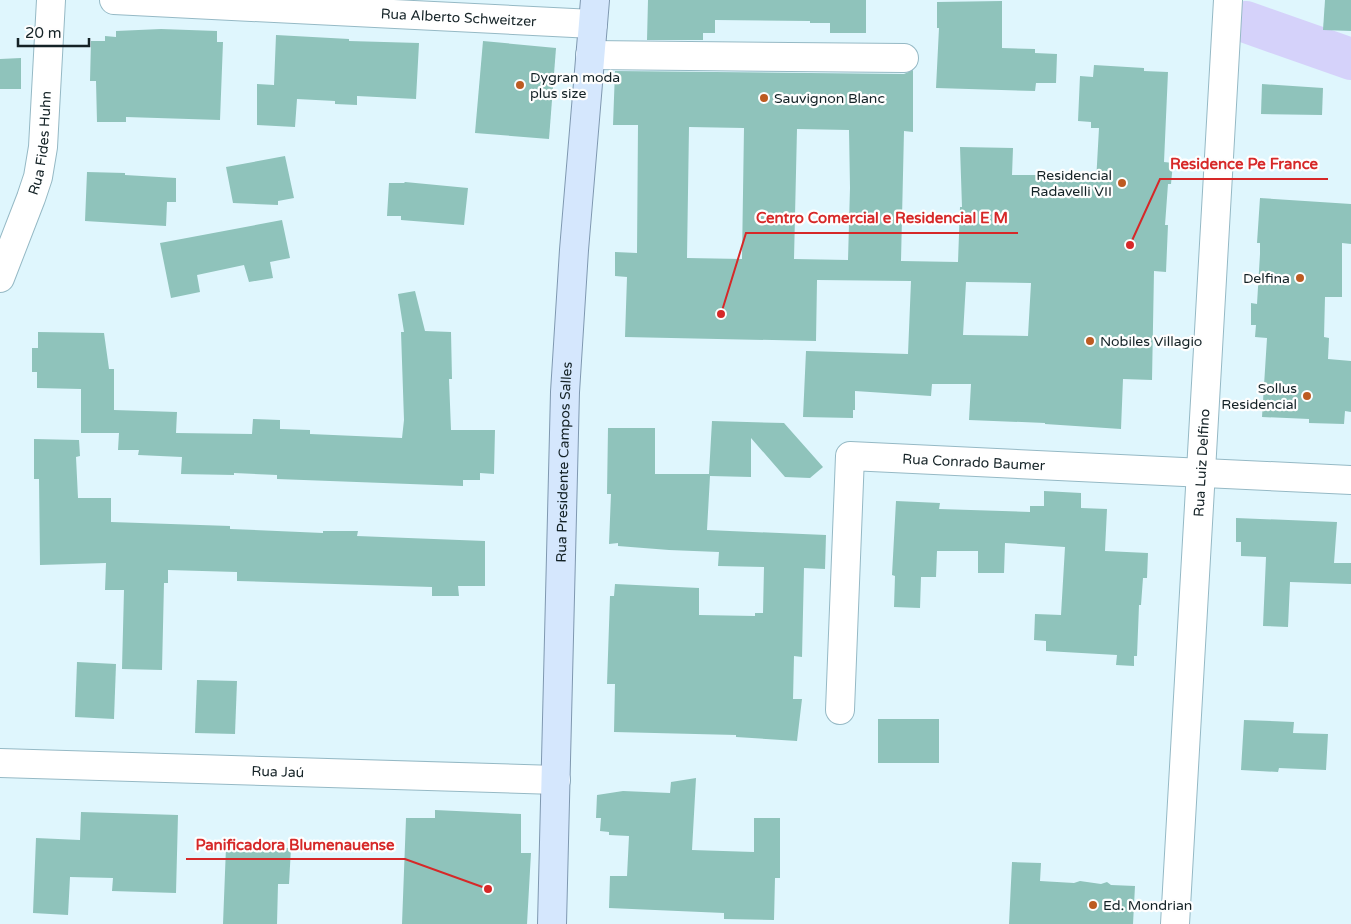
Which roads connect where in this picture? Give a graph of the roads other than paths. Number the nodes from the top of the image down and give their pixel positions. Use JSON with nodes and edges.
{"nodes":[{"id":1,"x":51,"y":0,"type":"edge"},
{"id":2,"x":114,"y":0,"type":"edge"},
{"id":3,"x":1228,"y":0,"type":"edge"},
{"id":4,"x":251,"y":3,"type":"edge"},
{"id":5,"x":594,"y":12,"type":"edge"},
{"id":6,"x":590,"y":55,"type":"junction"},
{"id":7,"x":904,"y":58,"type":"dead end"},
{"id":8,"x":0,"y":278,"type":"edge"},
{"id":9,"x":1201,"y":473,"type":"junction"},
{"id":10,"x":1351,"y":480,"type":"edge"},
{"id":11,"x":840,"y":710,"type":"dead end"},
{"id":12,"x":0,"y":763,"type":"edge"},
{"id":13,"x":556,"y":780,"type":"junction"},
{"id":14,"x":552,"y":924,"type":"edge"},
{"id":15,"x":1175,"y":924,"type":"edge"}],
"edges":[{"from":1,"to":8,"type":"street","name":"Rua Fides Huhn"},
{"from":2,"to":4,"type":"street","name":"Rua Alberto Schweitzer"},
{"from":3,"to":9,"type":"street","name":"Rua Luiz Delfino"},
{"from":4,"to":5,"type":"street","name":"Rua Alberto Schweitzer"},
{"from":5,"to":6,"type":"main road","name":"Rua Presidente Campos Salles"},
{"from":6,"to":7,"type":"street"},
{"from":6,"to":13,"type":"main road","name":"Rua Presidente Campos Salles"},
{"from":9,"to":10,"type":"street","name":"Rua Conrado Baumer"},
{"from":9,"to":11,"type":"street","name":"Rua Conrado Baumer"},
{"from":9,"to":15,"type":"street","name":"Rua Luiz Delfino"},
{"from":12,"to":13,"type":"street","name":"Rua Jaú"},
{"from":13,"to":14,"type":"main road","name":"Rua Presidente Campos Salles"}]}
